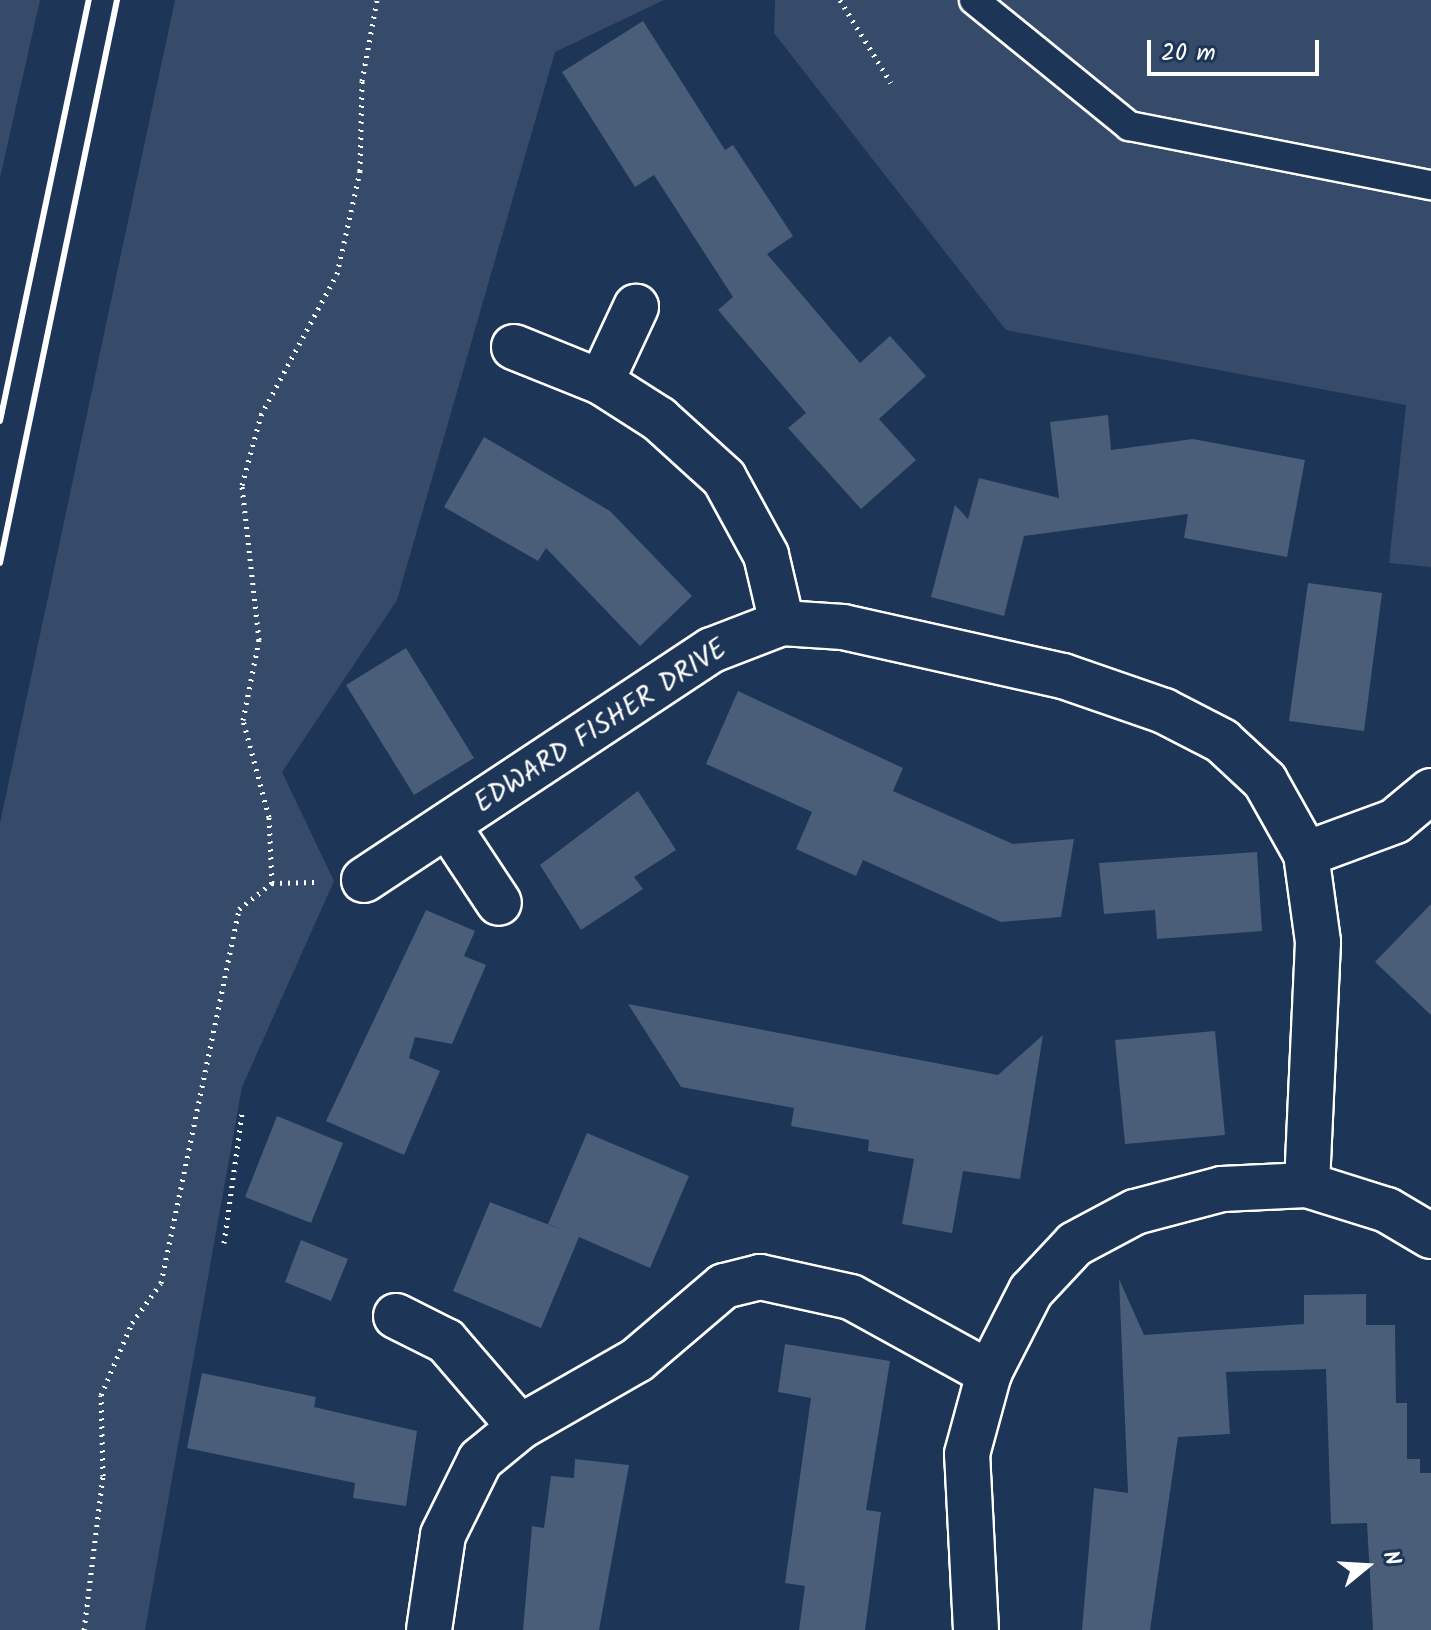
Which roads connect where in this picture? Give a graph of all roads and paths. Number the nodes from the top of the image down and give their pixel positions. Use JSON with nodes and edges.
{"nodes":[{"id":1,"x":377,"y":0,"type":"edge"},
{"id":2,"x":840,"y":0,"type":"edge"},
{"id":3,"x":974,"y":0,"type":"edge"},
{"id":4,"x":891,"y":83,"type":"dead end"},
{"id":5,"x":1431,"y":185,"type":"edge"},
{"id":6,"x":636,"y":307,"type":"dead end"},
{"id":7,"x":514,"y":347,"type":"dead end"},
{"id":8,"x":601,"y":382,"type":"junction"},
{"id":9,"x":782,"y":623,"type":"junction"},
{"id":10,"x":1431,"y":791,"type":"edge"},
{"id":11,"x":448,"y":826,"type":"junction"},
{"id":12,"x":1306,"y":854,"type":"junction"},
{"id":13,"x":364,"y":880,"type":"joint"},
{"id":14,"x":272,"y":883,"type":"junction"},
{"id":15,"x":499,"y":903,"type":"dead end"},
{"id":16,"x":242,"y":1113,"type":"dead end"},
{"id":17,"x":1307,"y":1185,"type":"junction"},
{"id":18,"x":1431,"y":1236,"type":"edge"},
{"id":19,"x":224,"y":1243,"type":"dead end"},
{"id":20,"x":396,"y":1316,"type":"dead end"},
{"id":21,"x":989,"y":1373,"type":"junction"},
{"id":22,"x":520,"y":1427,"type":"junction"},
{"id":23,"x":84,"y":1630,"type":"edge"},
{"id":24,"x":429,"y":1630,"type":"edge"},
{"id":25,"x":976,"y":1630,"type":"edge"}],
"edges":[{"from":1,"to":14,"type":"path"},
{"from":2,"to":4,"type":"path"},
{"from":3,"to":5,"type":"lane"},
{"from":6,"to":8,"type":"street"},
{"from":7,"to":8,"type":"street"},
{"from":8,"to":9,"type":"street"},
{"from":9,"to":11,"type":"street","name":"EDWARD FISHER DRIVE"},
{"from":9,"to":12,"type":"street","name":"EDWARD FISHER DRIVE"},
{"from":10,"to":12,"type":"street"},
{"from":11,"to":13,"type":"street","name":"EDWARD FISHER DRIVE"},
{"from":11,"to":15,"type":"street","name":"EDWARD FISHER DRIVE"},
{"from":12,"to":17,"type":"street","name":"EDWARD FISHER DRIVE"},
{"from":13,"to":14,"type":"path"},
{"from":14,"to":23,"type":"path"},
{"from":16,"to":19,"type":"path"},
{"from":17,"to":18,"type":"street"},
{"from":17,"to":21,"type":"street"},
{"from":20,"to":22,"type":"street"},
{"from":21,"to":22,"type":"street"},
{"from":21,"to":25,"type":"street"},
{"from":22,"to":24,"type":"street"}]}
